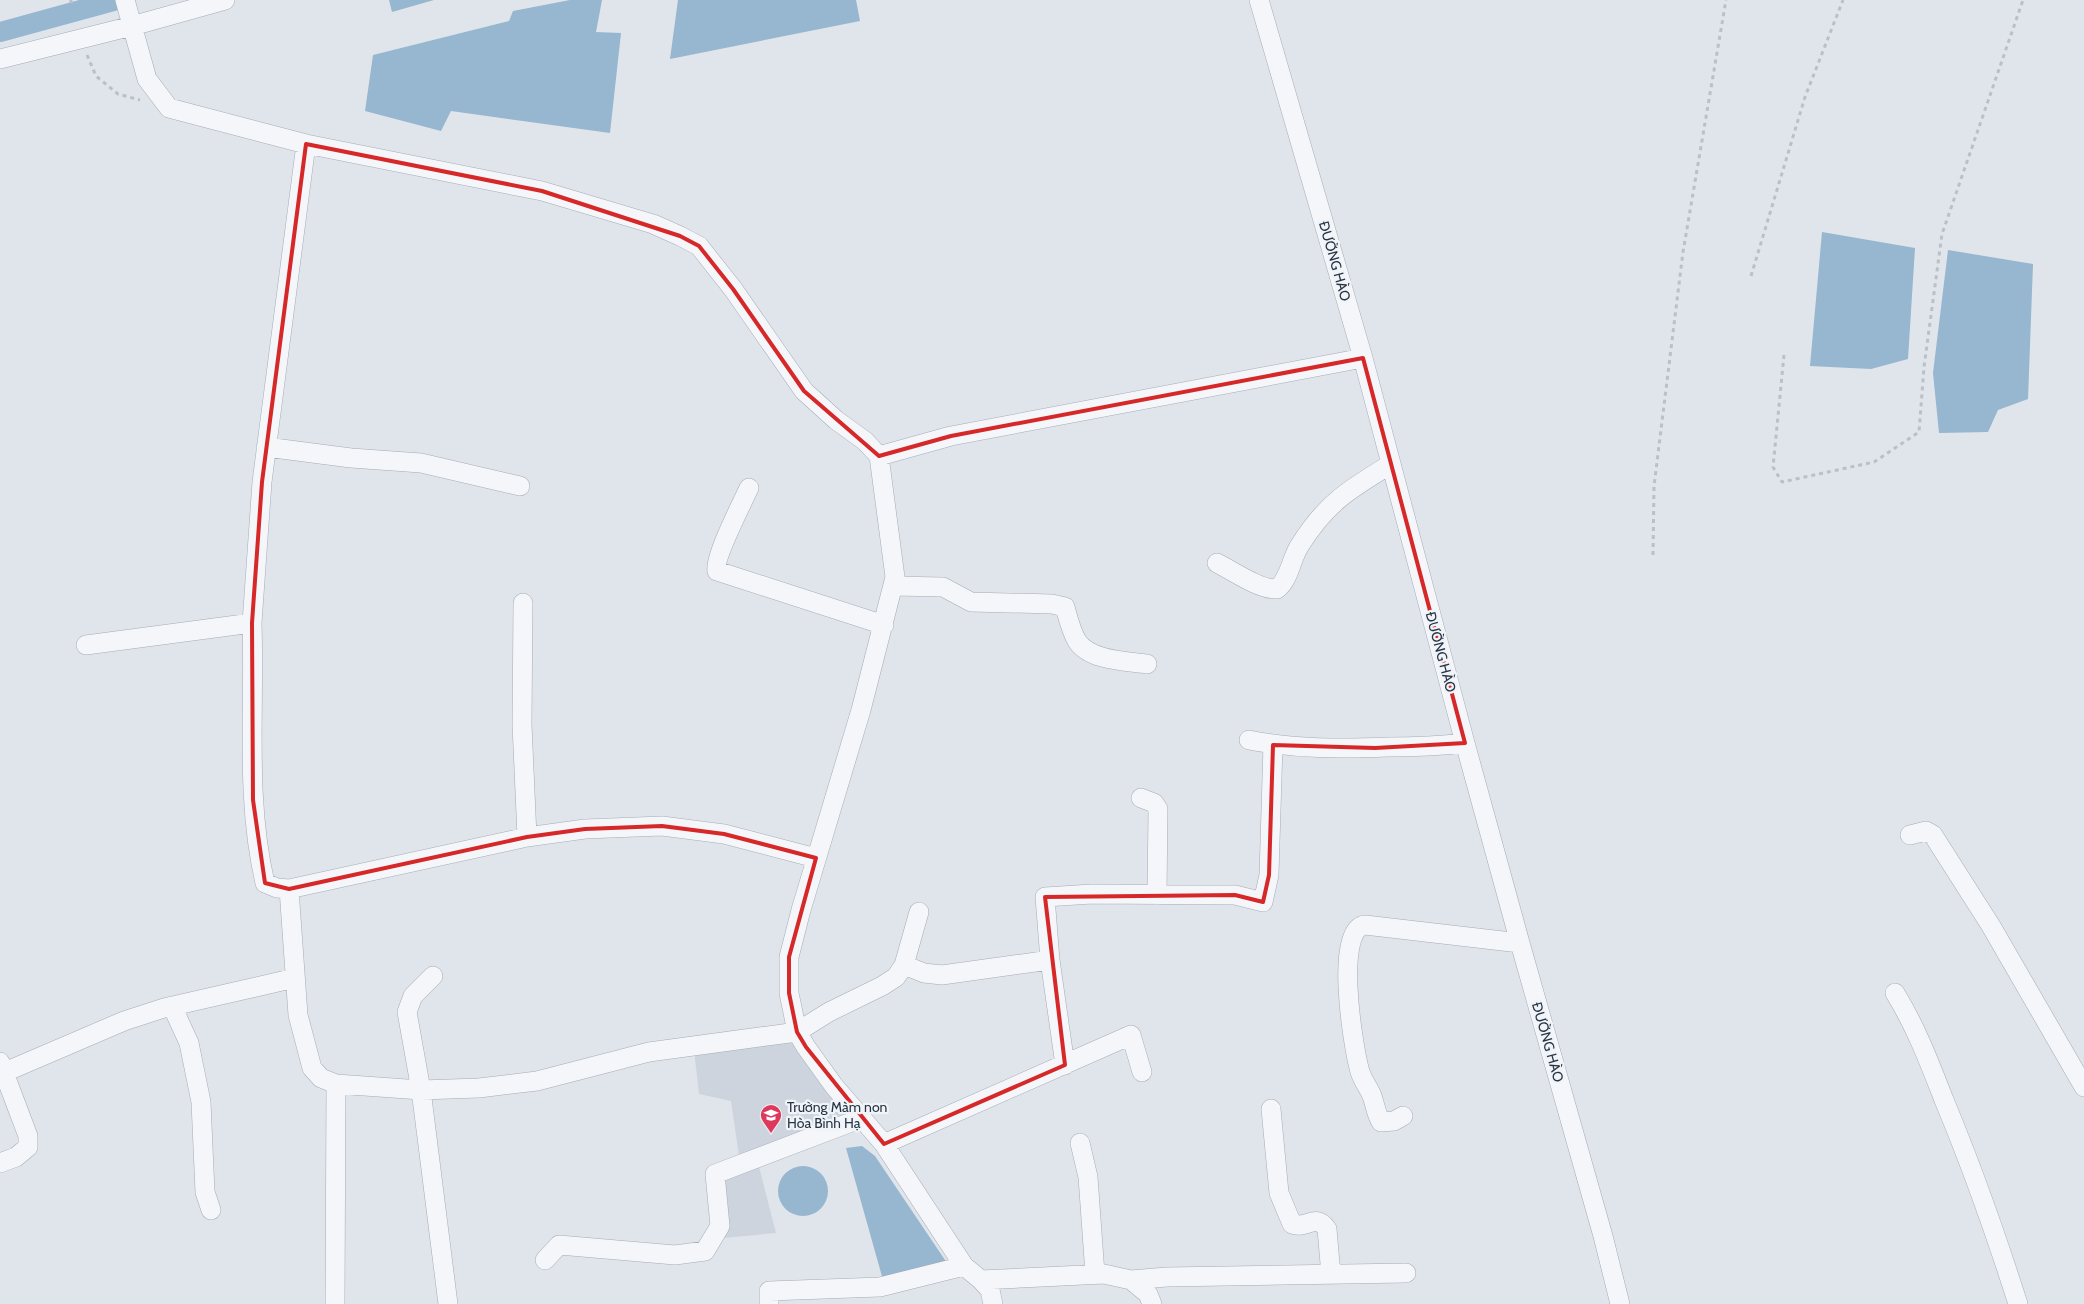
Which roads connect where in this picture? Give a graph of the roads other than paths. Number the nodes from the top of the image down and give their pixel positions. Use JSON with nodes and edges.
{"nodes":[{"id":1,"x":125,"y":0,"type":"edge"},
{"id":2,"x":225,"y":0,"type":"edge"},
{"id":3,"x":1259,"y":0,"type":"edge"},
{"id":4,"x":131,"y":24,"type":"junction"},
{"id":5,"x":0,"y":59,"type":"edge"},
{"id":6,"x":306,"y":144,"type":"junction"},
{"id":7,"x":1364,"y":358,"type":"junction"},
{"id":8,"x":266,"y":447,"type":"junction"},
{"id":9,"x":878,"y":456,"type":"junction"},
{"id":10,"x":1391,"y":464,"type":"junction"},
{"id":11,"x":520,"y":486,"type":"dead end"},
{"id":12,"x":749,"y":488,"type":"dead end"},
{"id":13,"x":1217,"y":563,"type":"dead end"},
{"id":14,"x":893,"y":586,"type":"junction"},
{"id":15,"x":523,"y":603,"type":"dead end"},
{"id":16,"x":252,"y":623,"type":"junction"},
{"id":17,"x":884,"y":625,"type":"junction"},
{"id":18,"x":86,"y":645,"type":"dead end"},
{"id":19,"x":1147,"y":664,"type":"dead end"},
{"id":20,"x":1249,"y":740,"type":"dead end"},
{"id":21,"x":1465,"y":742,"type":"junction"},
{"id":22,"x":1273,"y":745,"type":"junction"},
{"id":23,"x":1142,"y":798,"type":"dead end"},
{"id":24,"x":1910,"y":835,"type":"dead end"},
{"id":25,"x":527,"y":837,"type":"junction"},
{"id":26,"x":816,"y":858,"type":"junction"},
{"id":27,"x":289,"y":889,"type":"junction"},
{"id":28,"x":1156,"y":895,"type":"junction"},
{"id":29,"x":919,"y":912,"type":"dead end"},
{"id":30,"x":1520,"y":943,"type":"junction"},
{"id":31,"x":1050,"y":960,"type":"junction"},
{"id":32,"x":904,"y":965,"type":"junction"},
{"id":33,"x":433,"y":976,"type":"dead end"},
{"id":34,"x":295,"y":978,"type":"junction"},
{"id":35,"x":1895,"y":994,"type":"dead end"},
{"id":36,"x":172,"y":1006,"type":"junction"},
{"id":37,"x":797,"y":1032,"type":"junction"},
{"id":38,"x":1065,"y":1065,"type":"junction"},
{"id":39,"x":2,"y":1067,"type":"edge"},
{"id":40,"x":1142,"y":1072,"type":"dead end"},
{"id":41,"x":336,"y":1084,"type":"junction"},
{"id":42,"x":2084,"y":1088,"type":"edge"},
{"id":43,"x":421,"y":1090,"type":"junction"},
{"id":44,"x":1271,"y":1110,"type":"dead end"},
{"id":45,"x":1403,"y":1116,"type":"dead end"},
{"id":46,"x":862,"y":1118,"type":"junction"},
{"id":47,"x":1080,"y":1142,"type":"dead end"},
{"id":48,"x":884,"y":1144,"type":"junction"},
{"id":49,"x":0,"y":1163,"type":"edge"},
{"id":50,"x":211,"y":1210,"type":"dead end"},
{"id":51,"x":545,"y":1260,"type":"dead end"},
{"id":52,"x":964,"y":1266,"type":"junction"},
{"id":53,"x":1406,"y":1273,"type":"dead end"},
{"id":54,"x":1095,"y":1274,"type":"junction"},
{"id":55,"x":1331,"y":1275,"type":"junction"},
{"id":56,"x":981,"y":1280,"type":"junction"},
{"id":57,"x":1131,"y":1280,"type":"junction"},
{"id":58,"x":335,"y":1304,"type":"edge"},
{"id":59,"x":448,"y":1304,"type":"edge"},
{"id":60,"x":769,"y":1304,"type":"edge"},
{"id":61,"x":993,"y":1304,"type":"edge"},
{"id":62,"x":1152,"y":1304,"type":"edge"},
{"id":63,"x":1620,"y":1304,"type":"edge"},
{"id":64,"x":2018,"y":1304,"type":"edge"}],
"edges":[{"from":1,"to":4,"type":"street"},
{"from":2,"to":4,"type":"street"},
{"from":3,"to":7,"type":"street","name":"ĐƯỜNG HÀO"},
{"from":4,"to":5,"type":"street"},
{"from":4,"to":6,"type":"street"},
{"from":6,"to":8,"type":"street"},
{"from":6,"to":9,"type":"street"},
{"from":7,"to":9,"type":"street"},
{"from":7,"to":10,"type":"street","name":"ĐƯỜNG HÀO"},
{"from":8,"to":11,"type":"street"},
{"from":8,"to":16,"type":"street"},
{"from":9,"to":14,"type":"street"},
{"from":10,"to":13,"type":"street"},
{"from":10,"to":21,"type":"street","name":"ĐƯỜNG HÀO"},
{"from":12,"to":17,"type":"street"},
{"from":14,"to":17,"type":"street"},
{"from":14,"to":19,"type":"street"},
{"from":15,"to":25,"type":"street"},
{"from":16,"to":18,"type":"street"},
{"from":16,"to":27,"type":"street"},
{"from":17,"to":26,"type":"street"},
{"from":20,"to":22,"type":"street"},
{"from":21,"to":22,"type":"street"},
{"from":21,"to":30,"type":"street","name":"ĐƯỜNG HÀO"},
{"from":22,"to":28,"type":"street"},
{"from":23,"to":28,"type":"street"},
{"from":24,"to":42,"type":"street"},
{"from":25,"to":26,"type":"street"},
{"from":25,"to":27,"type":"street"},
{"from":26,"to":37,"type":"street"},
{"from":27,"to":34,"type":"street"},
{"from":28,"to":31,"type":"street"},
{"from":29,"to":32,"type":"street"},
{"from":30,"to":45,"type":"street"},
{"from":30,"to":63,"type":"street","name":"ĐƯỜNG HÀO"},
{"from":31,"to":32,"type":"street"},
{"from":31,"to":38,"type":"street"},
{"from":32,"to":37,"type":"street"},
{"from":33,"to":43,"type":"street"},
{"from":34,"to":36,"type":"street"},
{"from":34,"to":41,"type":"street"},
{"from":35,"to":64,"type":"street"},
{"from":36,"to":39,"type":"street"},
{"from":36,"to":50,"type":"street"},
{"from":37,"to":43,"type":"street"},
{"from":37,"to":46,"type":"street"},
{"from":38,"to":40,"type":"street"},
{"from":38,"to":48,"type":"street"},
{"from":39,"to":49,"type":"street"},
{"from":41,"to":43,"type":"street"},
{"from":41,"to":58,"type":"street"},
{"from":43,"to":59,"type":"street"},
{"from":44,"to":55,"type":"street"},
{"from":46,"to":48,"type":"street"},
{"from":46,"to":51,"type":"street"},
{"from":47,"to":54,"type":"street"},
{"from":48,"to":52,"type":"street"},
{"from":52,"to":56,"type":"street"},
{"from":52,"to":60,"type":"street"},
{"from":53,"to":55,"type":"street"},
{"from":54,"to":56,"type":"street"},
{"from":54,"to":57,"type":"street"},
{"from":55,"to":57,"type":"street"},
{"from":56,"to":61,"type":"street"},
{"from":57,"to":62,"type":"street"}]}
